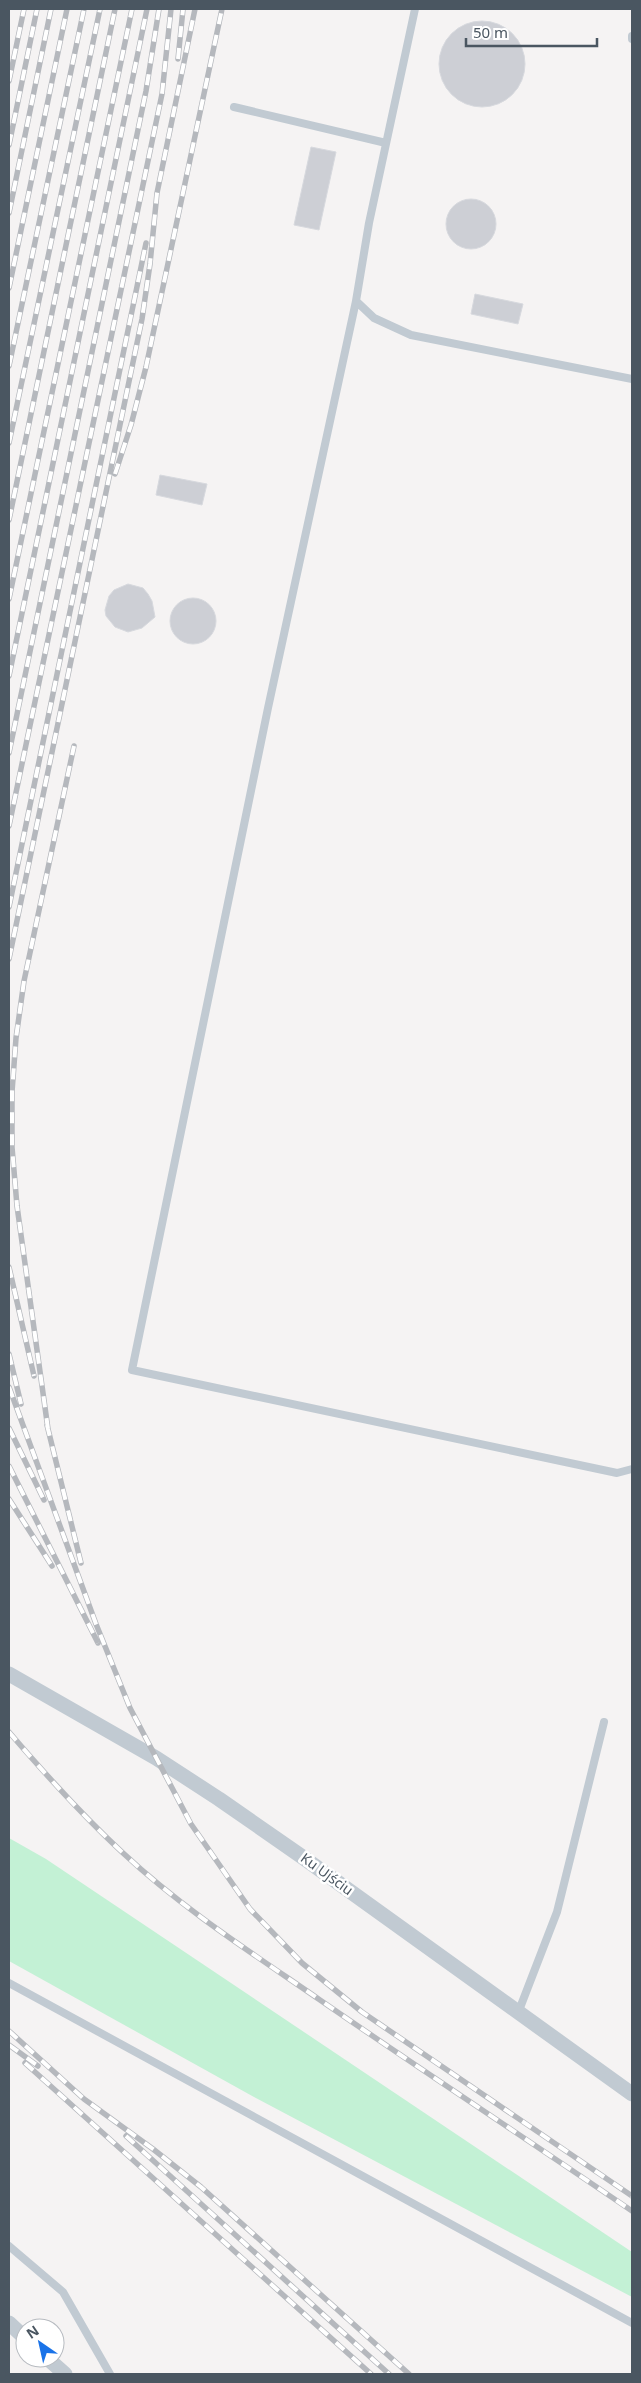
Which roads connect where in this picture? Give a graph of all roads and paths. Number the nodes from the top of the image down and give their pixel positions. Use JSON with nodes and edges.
{"nodes":[{"id":1,"x":415,"y":9,"type":"edge"},
{"id":2,"x":234,"y":107,"type":"dead end"},
{"id":3,"x":386,"y":143,"type":"junction"},
{"id":4,"x":356,"y":301,"type":"junction"},
{"id":5,"x":632,"y":379,"type":"edge"},
{"id":6,"x":632,"y":1469,"type":"edge"},
{"id":7,"x":9,"y":1674,"type":"edge"},
{"id":8,"x":604,"y":1722,"type":"dead end"},
{"id":9,"x":9,"y":1983,"type":"edge"},
{"id":10,"x":518,"y":2013,"type":"junction"},
{"id":11,"x":632,"y":2094,"type":"edge"},
{"id":12,"x":9,"y":2246,"type":"edge"},
{"id":13,"x":632,"y":2323,"type":"edge"},
{"id":14,"x":110,"y":2374,"type":"edge"}],
"edges":[{"from":1,"to":3,"type":"lane"},
{"from":2,"to":3,"type":"lane"},
{"from":3,"to":4,"type":"lane"},
{"from":4,"to":5,"type":"lane"},
{"from":4,"to":6,"type":"lane"},
{"from":7,"to":10,"type":"street","name":"Ku Ujściu"},
{"from":8,"to":10,"type":"lane"},
{"from":9,"to":13,"type":"lane"},
{"from":10,"to":11,"type":"street","name":"Ku Ujściu"},
{"from":12,"to":14,"type":"lane"}]}
